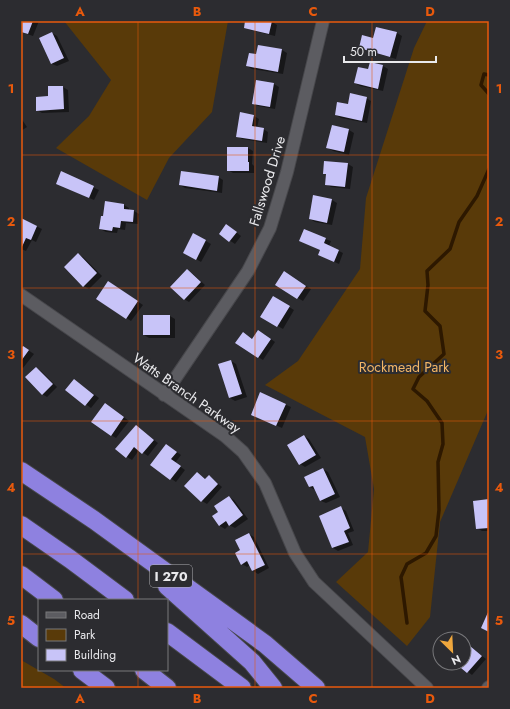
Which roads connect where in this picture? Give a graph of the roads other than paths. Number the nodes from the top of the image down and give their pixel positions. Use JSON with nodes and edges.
{"nodes":[{"id":1,"x":323,"y":21,"type":"edge"},
{"id":2,"x":21,"y":295,"type":"edge"},
{"id":3,"x":164,"y":395,"type":"junction"},
{"id":4,"x":21,"y":471,"type":"edge"},
{"id":5,"x":94,"y":520,"type":"junction"},
{"id":6,"x":21,"y":525,"type":"edge"},
{"id":7,"x":21,"y":575,"type":"edge"},
{"id":8,"x":53,"y":599,"type":"edge"},
{"id":9,"x":124,"y":599,"type":"edge"},
{"id":10,"x":21,"y":624,"type":"edge"},
{"id":11,"x":168,"y":633,"type":"edge"},
{"id":12,"x":38,"y":637,"type":"edge"},
{"id":13,"x":83,"y":671,"type":"edge"},
{"id":14,"x":145,"y":671,"type":"edge"},
{"id":15,"x":106,"y":688,"type":"edge"},
{"id":16,"x":167,"y":688,"type":"edge"},
{"id":17,"x":242,"y":688,"type":"edge"},
{"id":18,"x":273,"y":688,"type":"edge"},
{"id":19,"x":316,"y":688,"type":"edge"},
{"id":20,"x":427,"y":688,"type":"edge"}],
"edges":[{"from":1,"to":3,"type":"street","name":"Fallswood Drive"},
{"from":2,"to":3,"type":"street","name":"Watts Branch Parkway"},
{"from":3,"to":20,"type":"street","name":"Watts Branch Parkway"},
{"from":4,"to":5,"type":"highway","number":"I 270"},
{"from":5,"to":18,"type":"highway"},
{"from":5,"to":19,"type":"highway","number":"I 270"},
{"from":6,"to":9,"type":"highway"},
{"from":7,"to":8,"type":"highway"},
{"from":10,"to":12,"type":"highway"},
{"from":11,"to":17,"type":"highway"},
{"from":13,"to":15,"type":"highway"},
{"from":14,"to":16,"type":"highway"}]}
